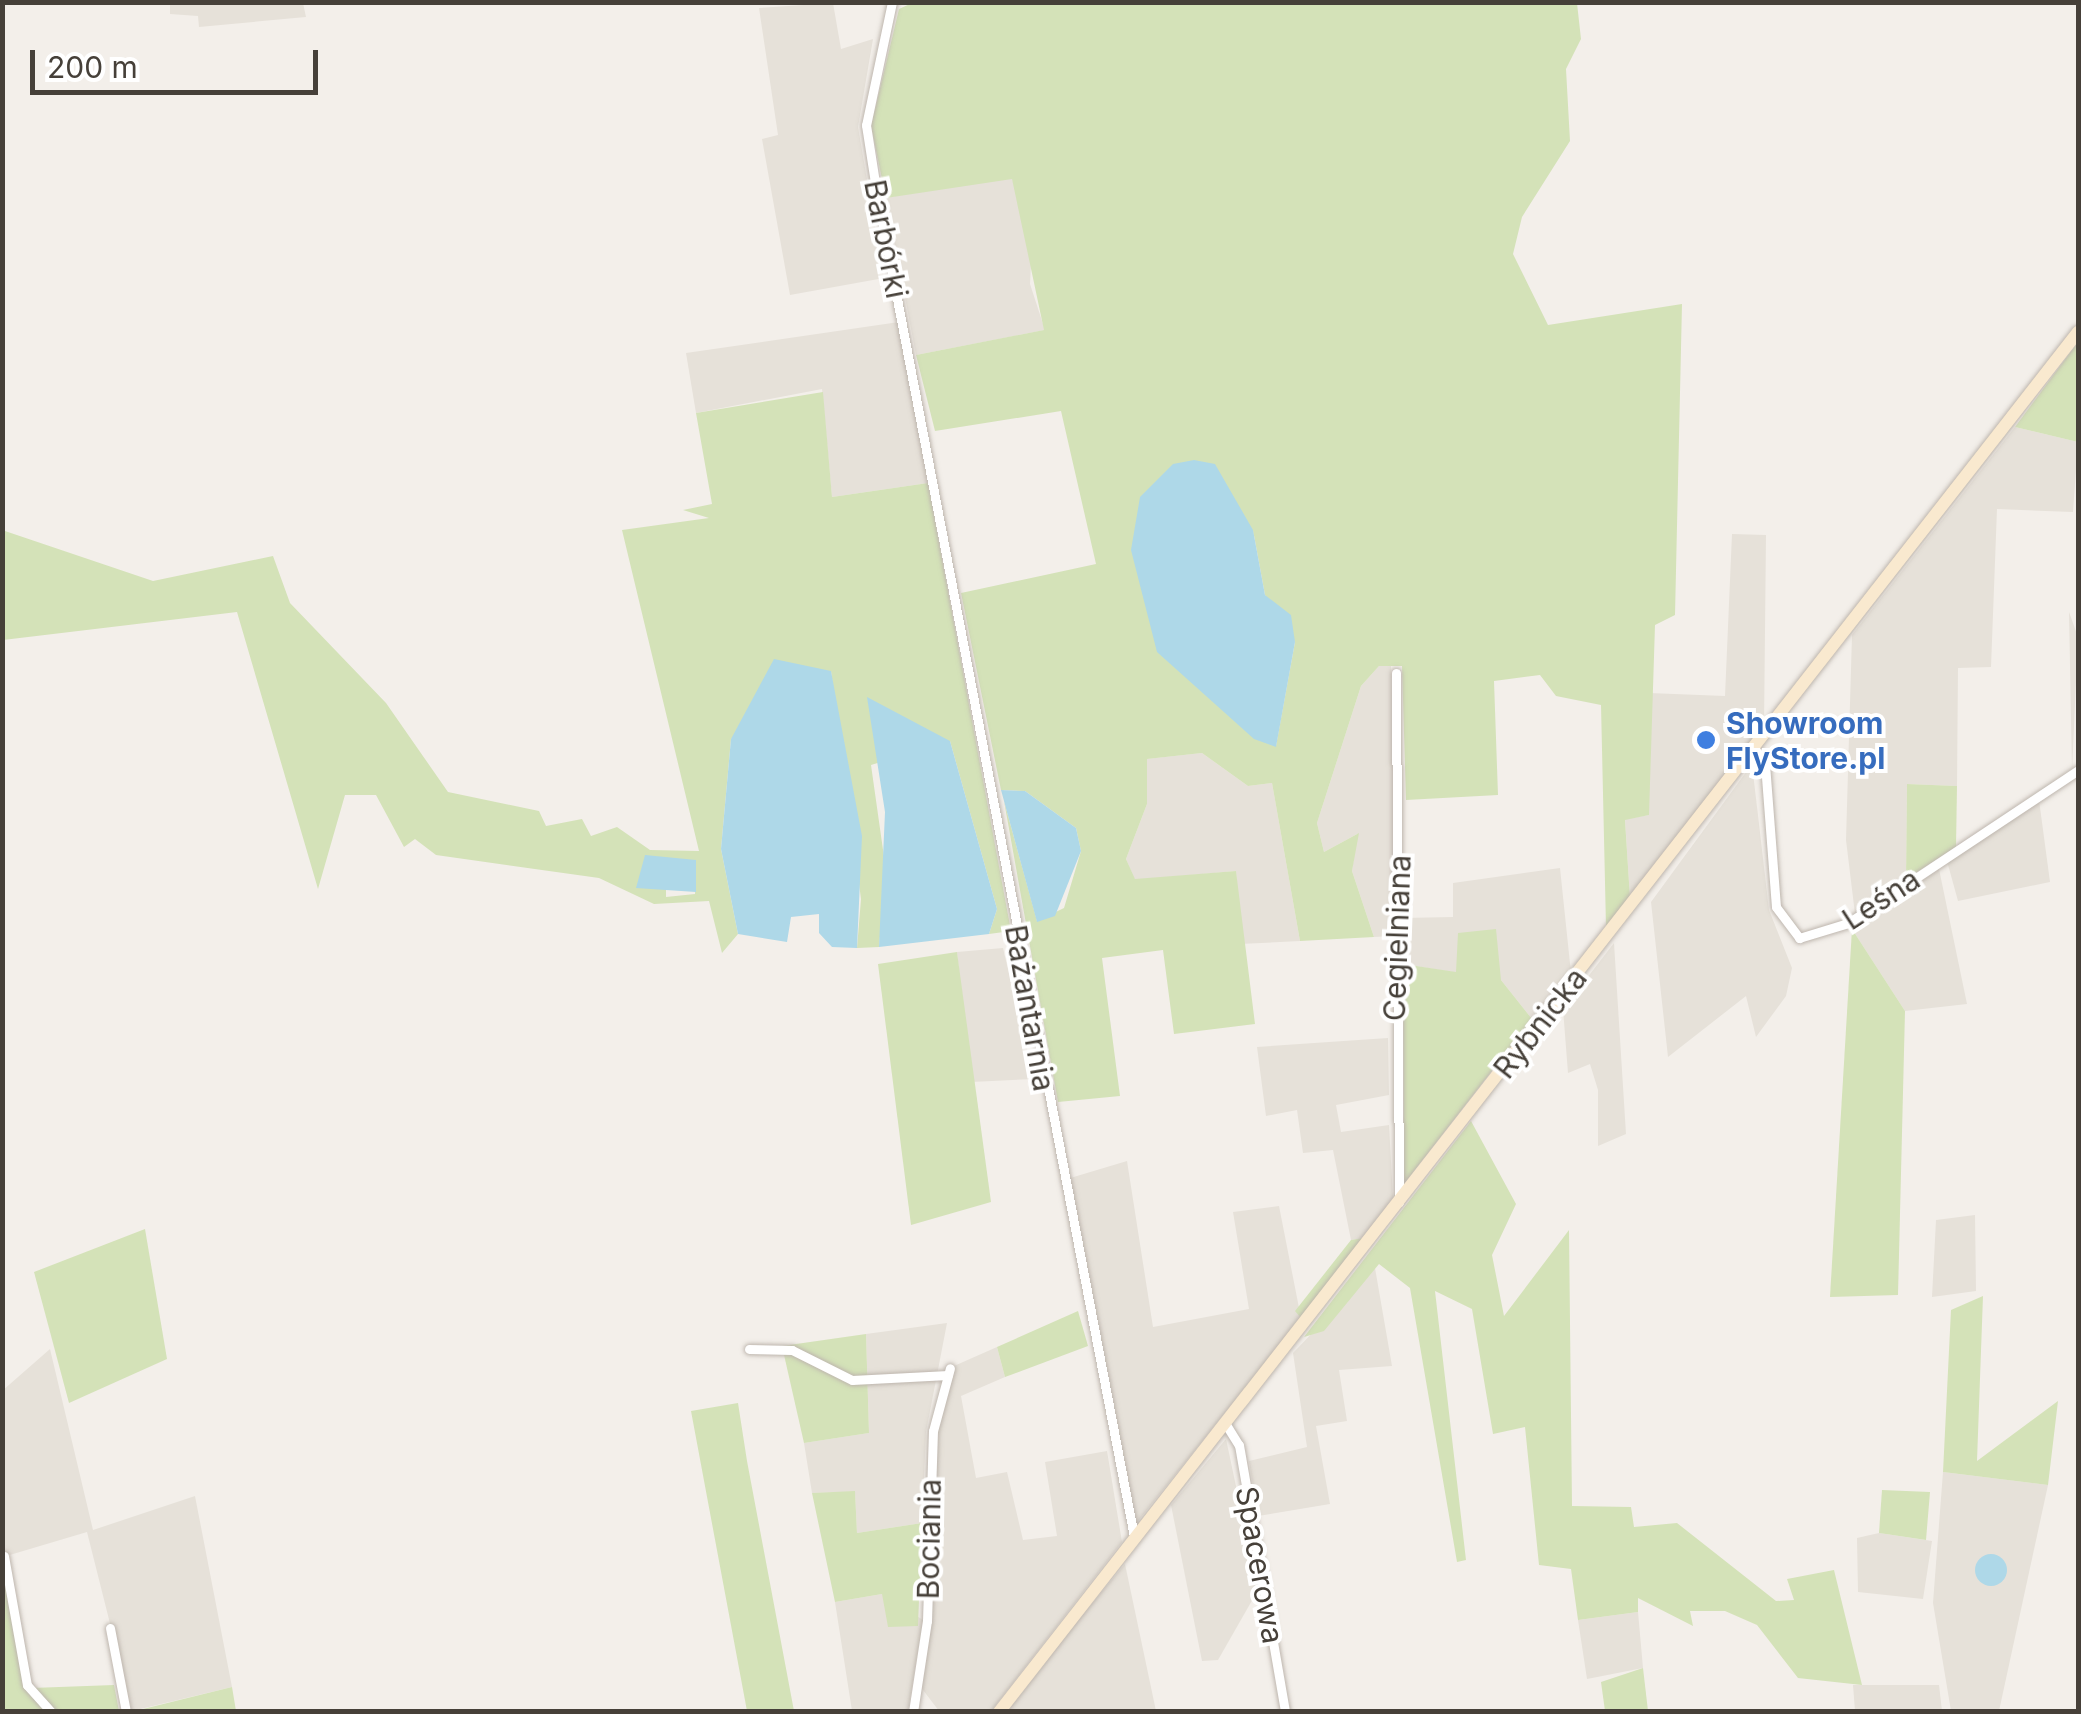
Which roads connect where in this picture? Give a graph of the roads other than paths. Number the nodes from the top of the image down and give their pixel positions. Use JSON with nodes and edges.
{"nodes":[{"id":1,"x":892,"y":2,"type":"edge"},
{"id":2,"x":2078,"y":332,"type":"edge"},
{"id":3,"x":930,"y":476,"type":"joint"},
{"id":4,"x":1396,"y":673,"type":"dead end"},
{"id":5,"x":1754,"y":748,"type":"junction"},
{"id":6,"x":2078,"y":770,"type":"edge"},
{"id":7,"x":1399,"y":1202,"type":"junction"},
{"id":8,"x":749,"y":1350,"type":"dead end"},
{"id":9,"x":1225,"y":1423,"type":"junction"},
{"id":10,"x":1134,"y":1538,"type":"junction"},
{"id":11,"x":4,"y":1556,"type":"edge"},
{"id":12,"x":110,"y":1628,"type":"dead end"},
{"id":13,"x":51,"y":1712,"type":"edge"},
{"id":14,"x":126,"y":1712,"type":"edge"},
{"id":15,"x":912,"y":1712,"type":"edge"},
{"id":16,"x":999,"y":1712,"type":"edge"},
{"id":17,"x":1285,"y":1712,"type":"edge"}],
"edges":[{"from":1,"to":3,"type":"street","name":"Barbórki"},
{"from":2,"to":5,"type":"main road","name":"Rybnicka"},
{"from":3,"to":10,"type":"street","name":"Bażantarnia"},
{"from":4,"to":7,"type":"street","name":"Cegielniana"},
{"from":5,"to":6,"type":"street","name":"Leśna"},
{"from":5,"to":7,"type":"main road","name":"Rybnicka"},
{"from":7,"to":9,"type":"main road","name":"Rybnicka"},
{"from":8,"to":15,"type":"street","name":"Bociania"},
{"from":9,"to":10,"type":"main road","name":"Rybnicka"},
{"from":9,"to":17,"type":"street","name":"Spacerowa"},
{"from":10,"to":16,"type":"main road","name":"Rybnicka"},
{"from":11,"to":13,"type":"street"},
{"from":12,"to":14,"type":"street"}]}
